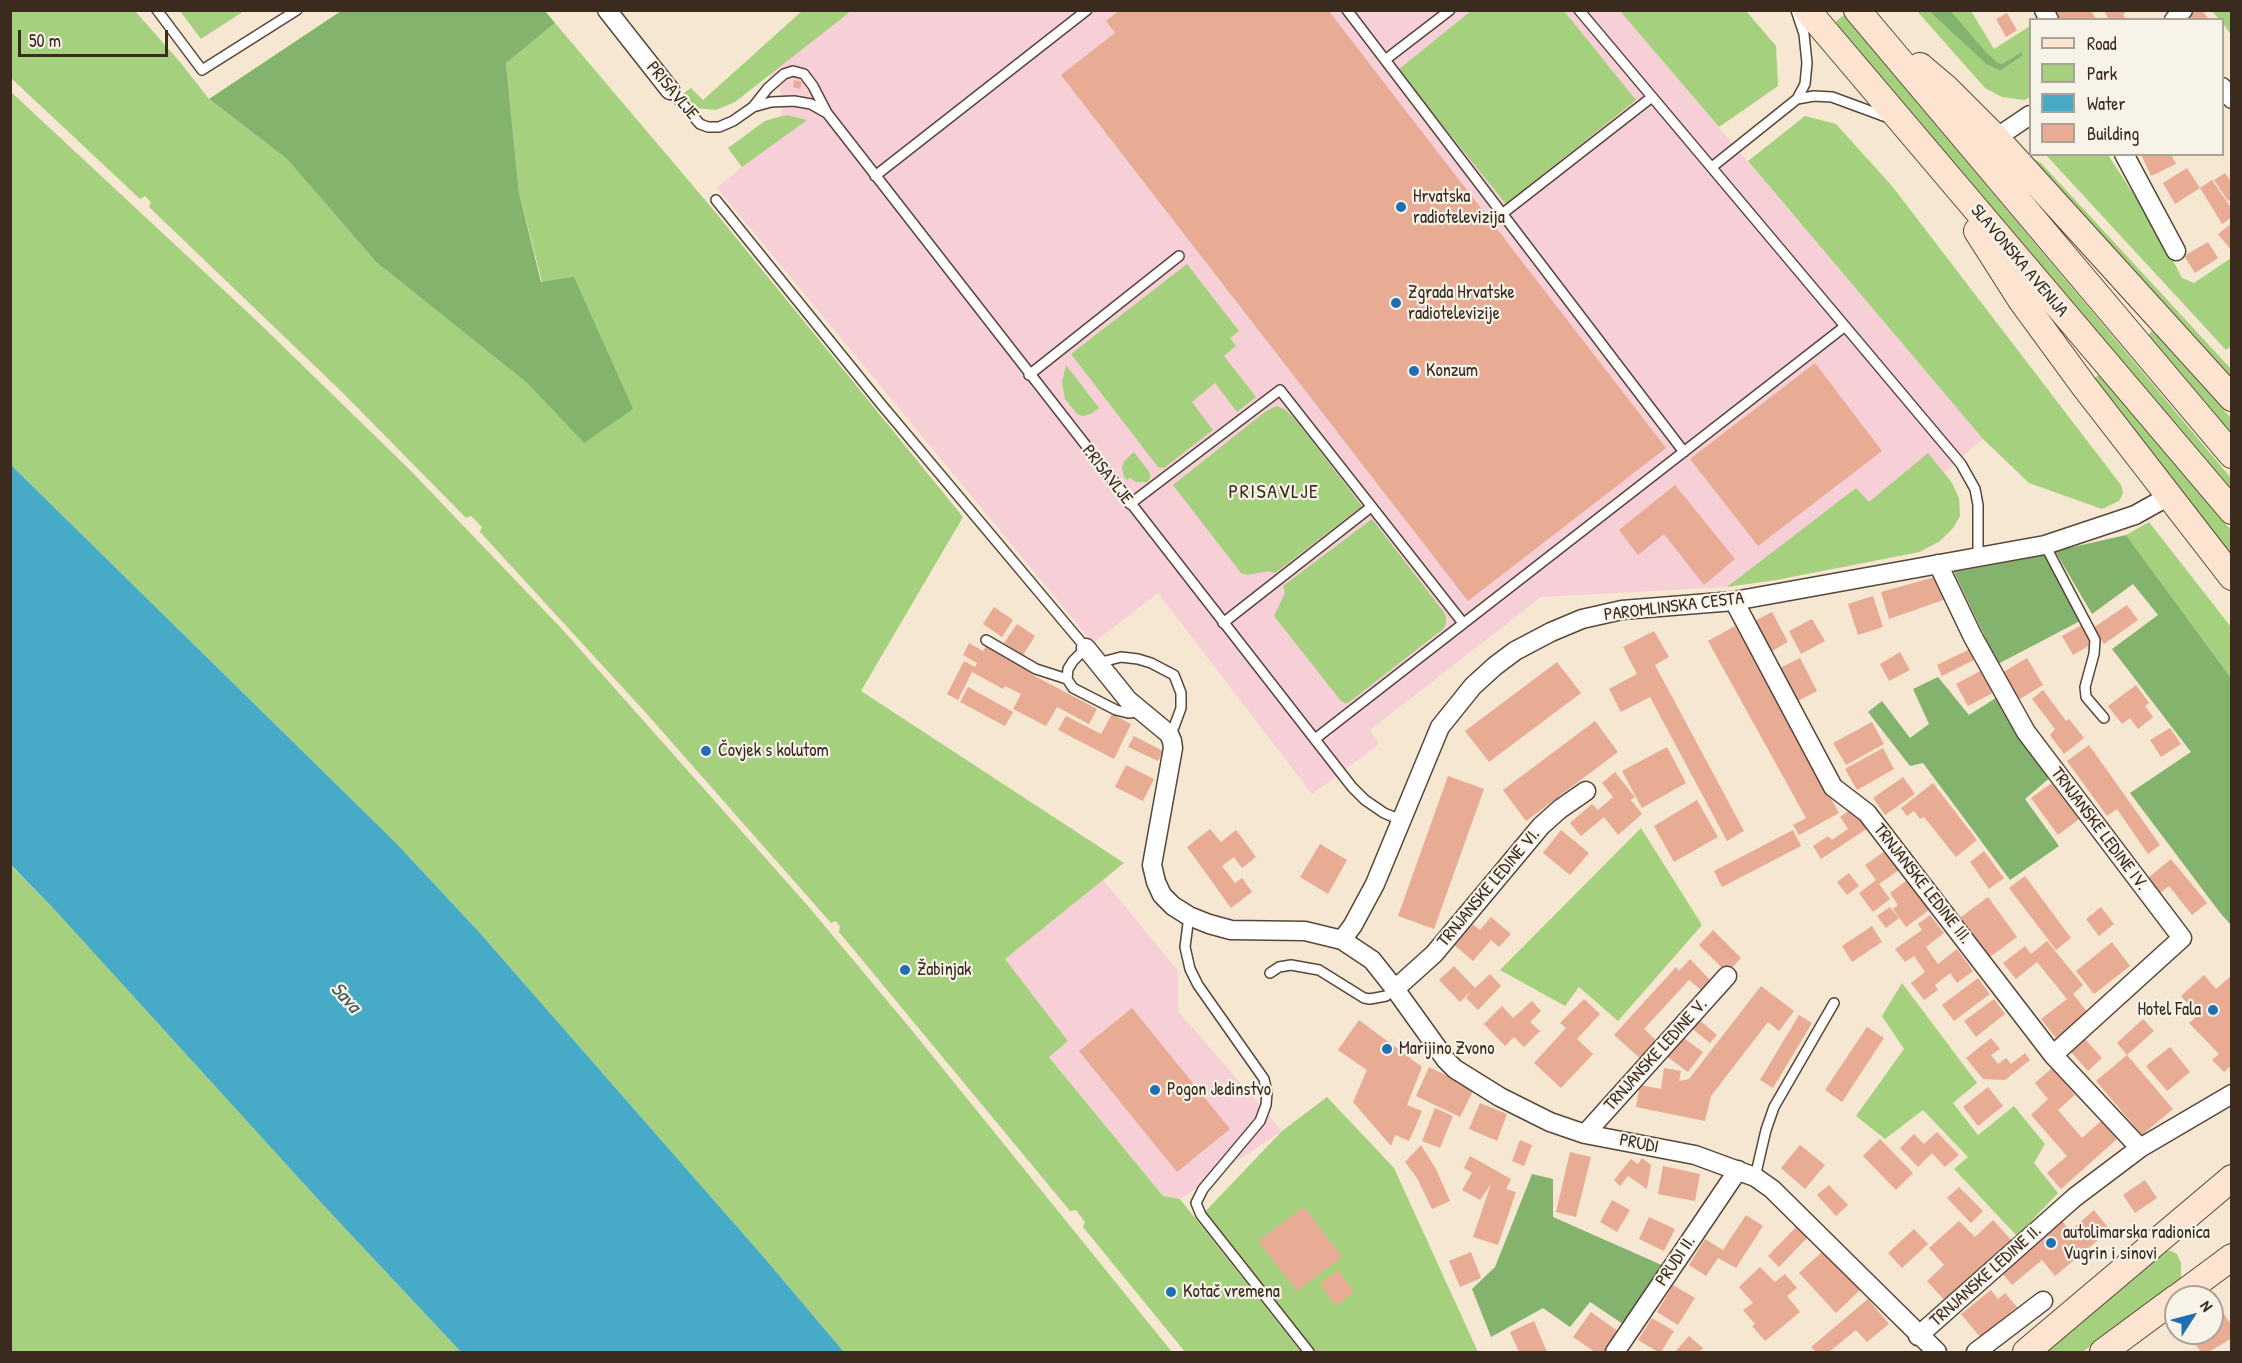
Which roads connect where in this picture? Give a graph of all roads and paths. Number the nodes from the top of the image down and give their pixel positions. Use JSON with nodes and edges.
{"nodes":[{"id":1,"x":157,"y":10,"type":"edge"},
{"id":2,"x":297,"y":10,"type":"edge"},
{"id":3,"x":607,"y":10,"type":"edge"},
{"id":4,"x":1087,"y":10,"type":"edge"},
{"id":5,"x":1347,"y":10,"type":"edge"},
{"id":6,"x":1450,"y":10,"type":"edge"},
{"id":7,"x":1579,"y":10,"type":"edge"},
{"id":8,"x":1796,"y":10,"type":"edge"},
{"id":9,"x":1807,"y":10,"type":"edge"},
{"id":10,"x":1863,"y":19,"type":"edge"},
{"id":11,"x":1385,"y":60,"type":"junction"},
{"id":12,"x":670,"y":90,"type":"joint"},
{"id":13,"x":1652,"y":97,"type":"junction"},
{"id":14,"x":1797,"y":99,"type":"junction"},
{"id":15,"x":753,"y":106,"type":"junction"},
{"id":16,"x":827,"y":113,"type":"junction"},
{"id":17,"x":2029,"y":116,"type":"edge"},
{"id":18,"x":1905,"y":126,"type":"junction"},
{"id":19,"x":1995,"y":138,"type":"junction"},
{"id":20,"x":2125,"y":156,"type":"edge"},
{"id":21,"x":1939,"y":166,"type":"junction"},
{"id":22,"x":1712,"y":167,"type":"junction"},
{"id":23,"x":875,"y":176,"type":"junction"},
{"id":24,"x":716,"y":200,"type":"dead end"},
{"id":25,"x":1502,"y":214,"type":"junction"},
{"id":26,"x":2176,"y":251,"type":"dead end"},
{"id":27,"x":1179,"y":256,"type":"dead end"},
{"id":28,"x":1844,"y":327,"type":"junction"},
{"id":29,"x":1029,"y":375,"type":"junction"},
{"id":30,"x":2232,"y":398,"type":"edge"},
{"id":31,"x":1684,"y":452,"type":"junction"},
{"id":32,"x":2232,"y":455,"type":"edge"},
{"id":33,"x":2169,"y":496,"type":"junction"},
{"id":34,"x":1130,"y":504,"type":"junction"},
{"id":35,"x":1371,"y":507,"type":"junction"},
{"id":36,"x":2232,"y":511,"type":"edge"},
{"id":37,"x":2045,"y":546,"type":"junction"},
{"id":38,"x":1978,"y":556,"type":"junction"},
{"id":39,"x":1938,"y":564,"type":"junction"},
{"id":40,"x":2232,"y":577,"type":"edge"},
{"id":41,"x":1734,"y":601,"type":"junction"},
{"id":42,"x":1223,"y":623,"type":"junction"},
{"id":43,"x":1463,"y":623,"type":"junction"},
{"id":44,"x":986,"y":640,"type":"dead end"},
{"id":45,"x":1086,"y":648,"type":"junction"},
{"id":46,"x":1098,"y":663,"type":"junction"},
{"id":47,"x":1067,"y":678,"type":"junction"},
{"id":48,"x":1140,"y":712,"type":"junction"},
{"id":49,"x":2104,"y":717,"type":"dead end"},
{"id":50,"x":1169,"y":734,"type":"junction"},
{"id":51,"x":1315,"y":739,"type":"junction"},
{"id":52,"x":1586,"y":791,"type":"dead end"},
{"id":53,"x":1401,"y":820,"type":"junction"},
{"id":54,"x":1189,"y":916,"type":"junction"},
{"id":55,"x":1342,"y":940,"type":"junction"},
{"id":56,"x":1270,"y":973,"type":"dead end"},
{"id":57,"x":1727,"y":976,"type":"dead end"},
{"id":58,"x":1395,"y":989,"type":"junction"},
{"id":59,"x":1834,"y":1003,"type":"dead end"},
{"id":60,"x":2053,"y":1055,"type":"junction"},
{"id":61,"x":2232,"y":1094,"type":"edge"},
{"id":62,"x":1585,"y":1134,"type":"junction"},
{"id":63,"x":2140,"y":1148,"type":"junction"},
{"id":64,"x":1747,"y":1173,"type":"junction"},
{"id":65,"x":2232,"y":1178,"type":"edge"},
{"id":66,"x":2232,"y":1257,"type":"edge"},
{"id":67,"x":2194,"y":1285,"type":"edge"},
{"id":68,"x":2043,"y":1301,"type":"dead end"},
{"id":69,"x":2164,"y":1308,"type":"edge"},
{"id":70,"x":1918,"y":1336,"type":"junction"},
{"id":71,"x":1309,"y":1353,"type":"edge"},
{"id":72,"x":1615,"y":1353,"type":"edge"},
{"id":73,"x":1937,"y":1353,"type":"edge"},
{"id":74,"x":1977,"y":1353,"type":"edge"},
{"id":75,"x":2026,"y":1353,"type":"edge"},
{"id":76,"x":2103,"y":1353,"type":"edge"}],
"edges":[{"from":1,"to":2,"type":"lane"},
{"from":3,"to":12,"type":"street","name":"PRISAVLJE"},
{"from":4,"to":23,"type":"lane"},
{"from":5,"to":11,"type":"lane"},
{"from":6,"to":11,"type":"lane"},
{"from":7,"to":13,"type":"lane"},
{"from":8,"to":14,"type":"lane"},
{"from":9,"to":18,"type":"main road","name":"SLAVONSKA AVENIJA"},
{"from":10,"to":19,"type":"main road"},
{"from":10,"to":32,"type":"main road","name":"SLAVONSKA AVENIJA"},
{"from":11,"to":25,"type":"lane"},
{"from":12,"to":15,"type":"lane","name":"PRISAVLJE"},
{"from":13,"to":22,"type":"lane"},
{"from":13,"to":25,"type":"lane"},
{"from":14,"to":18,"type":"lane"},
{"from":14,"to":22,"type":"lane"},
{"from":15,"to":16,"type":"lane","name":"PRISAVLJE"},
{"from":15,"to":16,"type":"lane","name":"PRISAVLJE"},
{"from":16,"to":23,"type":"lane","name":"PRISAVLJE"},
{"from":17,"to":19,"type":"street"},
{"from":18,"to":21,"type":"main road","name":"SLAVONSKA AVENIJA"},
{"from":19,"to":30,"type":"main road"},
{"from":20,"to":26,"type":"street"},
{"from":21,"to":33,"type":"main road"},
{"from":21,"to":36,"type":"main road","name":"SLAVONSKA AVENIJA"},
{"from":22,"to":28,"type":"lane"},
{"from":23,"to":29,"type":"lane","name":"PRISAVLJE"},
{"from":24,"to":45,"type":"lane"},
{"from":25,"to":31,"type":"lane"},
{"from":27,"to":29,"type":"lane"},
{"from":28,"to":31,"type":"lane"},
{"from":28,"to":38,"type":"lane"},
{"from":29,"to":34,"type":"lane","name":"PRISAVLJE"},
{"from":31,"to":43,"type":"lane"},
{"from":33,"to":37,"type":"street","name":"PAROMLINSKA CESTA"},
{"from":33,"to":40,"type":"main road"},
{"from":34,"to":35,"type":"lane"},
{"from":34,"to":42,"type":"lane","name":"PRISAVLJE"},
{"from":35,"to":42,"type":"lane"},
{"from":35,"to":43,"type":"lane"},
{"from":37,"to":38,"type":"street","name":"PAROMLINSKA CESTA"},
{"from":37,"to":49,"type":"lane"},
{"from":38,"to":39,"type":"street","name":"PAROMLINSKA CESTA"},
{"from":39,"to":41,"type":"street","name":"PAROMLINSKA CESTA"},
{"from":39,"to":60,"type":"street","name":"TRNJANSKE LEDINE IV."},
{"from":41,"to":53,"type":"street","name":"PAROMLINSKA CESTA"},
{"from":41,"to":60,"type":"street","name":"TRNJANSKE LEDINE III."},
{"from":42,"to":51,"type":"lane","name":"PRISAVLJE"},
{"from":43,"to":51,"type":"lane"},
{"from":44,"to":47,"type":"lane"},
{"from":45,"to":46,"type":"street"},
{"from":45,"to":47,"type":"lane"},
{"from":46,"to":48,"type":"street"},
{"from":46,"to":50,"type":"lane"},
{"from":47,"to":48,"type":"lane"},
{"from":48,"to":50,"type":"street"},
{"from":50,"to":54,"type":"street"},
{"from":51,"to":53,"type":"lane","name":"PRISAVLJE"},
{"from":52,"to":58,"type":"street","name":"TRNJANSKE LEDINE VI."},
{"from":53,"to":55,"type":"street","name":"PAROMLINSKA CESTA"},
{"from":54,"to":55,"type":"street"},
{"from":54,"to":71,"type":"lane"},
{"from":55,"to":58,"type":"street","name":"PRUDI"},
{"from":56,"to":58,"type":"lane"},
{"from":57,"to":62,"type":"street","name":"TRNJANSKE LEDINE V."},
{"from":58,"to":62,"type":"street","name":"PRUDI"},
{"from":59,"to":64,"type":"lane"},
{"from":60,"to":63,"type":"street","name":"TRNJANSKE LEDINE III."},
{"from":61,"to":63,"type":"street","name":"TRNJANSKE LEDINE II."},
{"from":62,"to":64,"type":"street","name":"PRUDI"},
{"from":63,"to":70,"type":"street","name":"TRNJANSKE LEDINE II."},
{"from":64,"to":70,"type":"street","name":"PRUDI"},
{"from":64,"to":72,"type":"street","name":"PRUDI II."},
{"from":65,"to":75,"type":"main road"},
{"from":66,"to":67,"type":"main road"},
{"from":68,"to":74,"type":"street"},
{"from":69,"to":76,"type":"main road"},
{"from":70,"to":73,"type":"street","name":"PRUDI"}]}
